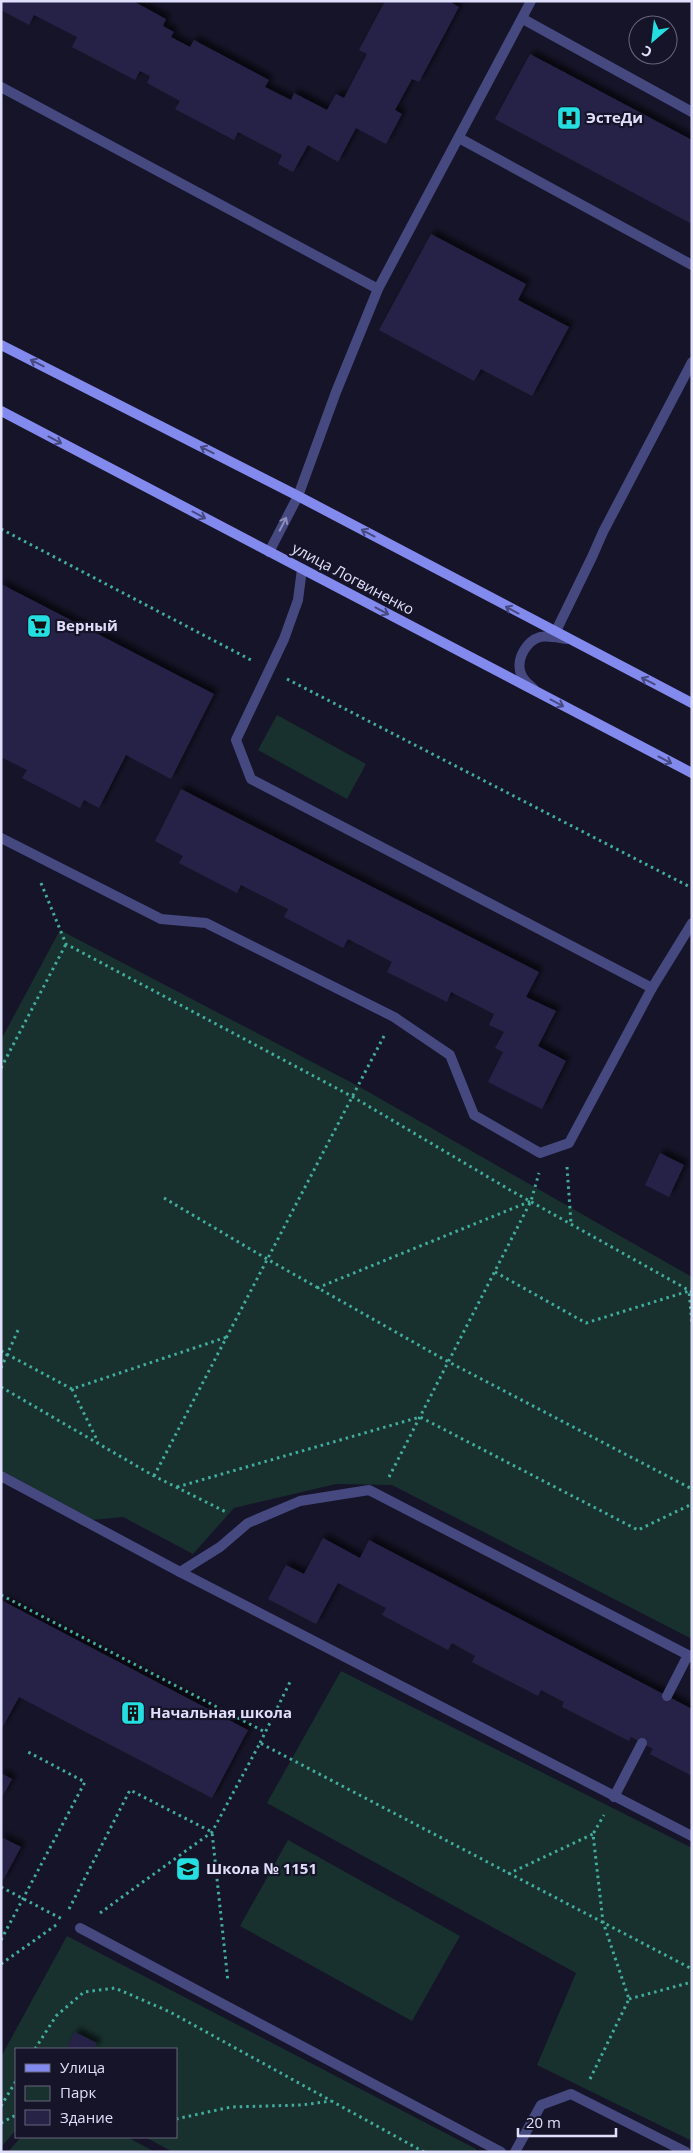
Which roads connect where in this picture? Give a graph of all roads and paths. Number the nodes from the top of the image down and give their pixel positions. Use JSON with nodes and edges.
{"nodes":[{"id":1,"x":532,"y":1,"type":"edge"},
{"id":2,"x":522,"y":19,"type":"junction"},
{"id":3,"x":1,"y":88,"type":"edge"},
{"id":4,"x":692,"y":112,"type":"edge"},
{"id":5,"x":459,"y":138,"type":"junction"},
{"id":6,"x":692,"y":265,"type":"edge"},
{"id":7,"x":378,"y":289,"type":"junction"},
{"id":8,"x":1,"y":345,"type":"edge"},
{"id":9,"x":692,"y":362,"type":"edge"},
{"id":10,"x":1,"y":411,"type":"edge"},
{"id":11,"x":298,"y":496,"type":"junction"},
{"id":12,"x":1,"y":529,"type":"edge"},
{"id":13,"x":269,"y":552,"type":"junction"},
{"id":14,"x":302,"y":569,"type":"junction"},
{"id":15,"x":555,"y":633,"type":"junction"},
{"id":16,"x":567,"y":639,"type":"junction"},
{"id":17,"x":270,"y":670,"type":"junction"},
{"id":18,"x":536,"y":692,"type":"junction"},
{"id":19,"x":692,"y":703,"type":"edge"},
{"id":20,"x":692,"y":773,"type":"edge"},
{"id":21,"x":1,"y":838,"type":"edge"},
{"id":22,"x":28,"y":851,"type":"junction"},
{"id":23,"x":692,"y":888,"type":"edge"},
{"id":24,"x":692,"y":923,"type":"edge"},
{"id":25,"x":66,"y":944,"type":"junction"},
{"id":26,"x":652,"y":988,"type":"junction"},
{"id":27,"x":394,"y":1017,"type":"junction"},
{"id":28,"x":1,"y":1068,"type":"edge"},
{"id":29,"x":353,"y":1096,"type":"junction"},
{"id":30,"x":565,"y":1144,"type":"junction"},
{"id":31,"x":546,"y":1151,"type":"junction"},
{"id":32,"x":164,"y":1198,"type":"dead end"},
{"id":33,"x":531,"y":1201,"type":"junction"},
{"id":34,"x":571,"y":1224,"type":"junction"},
{"id":35,"x":267,"y":1259,"type":"junction"},
{"id":36,"x":494,"y":1272,"type":"junction"},
{"id":37,"x":317,"y":1288,"type":"junction"},
{"id":38,"x":690,"y":1292,"type":"edge"},
{"id":39,"x":692,"y":1324,"type":"edge"},
{"id":40,"x":19,"y":1328,"type":"dead end"},
{"id":41,"x":227,"y":1337,"type":"junction"},
{"id":42,"x":1,"y":1351,"type":"edge"},
{"id":43,"x":8,"y":1355,"type":"junction"},
{"id":44,"x":449,"y":1362,"type":"junction"},
{"id":45,"x":1,"y":1368,"type":"edge"},
{"id":46,"x":1,"y":1387,"type":"edge"},
{"id":47,"x":72,"y":1389,"type":"junction"},
{"id":48,"x":420,"y":1417,"type":"junction"},
{"id":49,"x":98,"y":1443,"type":"junction"},
{"id":50,"x":1,"y":1476,"type":"edge"},
{"id":51,"x":154,"y":1476,"type":"junction"},
{"id":52,"x":177,"y":1487,"type":"junction"},
{"id":53,"x":692,"y":1489,"type":"edge"},
{"id":54,"x":379,"y":1496,"type":"junction"},
{"id":55,"x":692,"y":1504,"type":"edge"},
{"id":56,"x":248,"y":1523,"type":"junction"},
{"id":57,"x":180,"y":1572,"type":"junction"},
{"id":58,"x":1,"y":1595,"type":"edge"},
{"id":59,"x":690,"y":1656,"type":"edge"},
{"id":60,"x":290,"y":1682,"type":"dead end"},
{"id":61,"x":667,"y":1696,"type":"dead end"},
{"id":62,"x":265,"y":1732,"type":"junction"},
{"id":63,"x":260,"y":1743,"type":"junction"},
{"id":64,"x":642,"y":1743,"type":"dead end"},
{"id":65,"x":28,"y":1752,"type":"dead end"},
{"id":66,"x":614,"y":1796,"type":"junction"},
{"id":67,"x":212,"y":1832,"type":"junction"},
{"id":68,"x":593,"y":1834,"type":"junction"},
{"id":69,"x":692,"y":1836,"type":"edge"},
{"id":70,"x":508,"y":1874,"type":"junction"},
{"id":71,"x":1,"y":1887,"type":"edge"},
{"id":72,"x":23,"y":1898,"type":"junction"},
{"id":73,"x":64,"y":1920,"type":"junction"},
{"id":74,"x":603,"y":1922,"type":"junction"},
{"id":75,"x":80,"y":1928,"type":"junction"},
{"id":76,"x":1,"y":1940,"type":"edge"},
{"id":77,"x":1,"y":1964,"type":"edge"},
{"id":78,"x":692,"y":1970,"type":"edge"},
{"id":79,"x":692,"y":1982,"type":"edge"},
{"id":80,"x":629,"y":1999,"type":"junction"},
{"id":81,"x":231,"y":2007,"type":"junction"},
{"id":82,"x":36,"y":2048,"type":"edge"},
{"id":83,"x":15,"y":2083,"type":"edge"},
{"id":84,"x":581,"y":2098,"type":"junction"},
{"id":85,"x":333,"y":2101,"type":"junction"},
{"id":86,"x":1,"y":2106,"type":"edge"},
{"id":87,"x":15,"y":2116,"type":"edge"},
{"id":88,"x":178,"y":2119,"type":"edge"},
{"id":89,"x":1,"y":2123,"type":"edge"},
{"id":90,"x":424,"y":2152,"type":"edge"},
{"id":91,"x":501,"y":2152,"type":"edge"},
{"id":92,"x":514,"y":2152,"type":"edge"},
{"id":93,"x":686,"y":2152,"type":"edge"}],
"edges":[{"from":1,"to":2,"type":"street"},
{"from":2,"to":4,"type":"street"},
{"from":2,"to":5,"type":"street"},
{"from":3,"to":7,"type":"street"},
{"from":5,"to":6,"type":"street"},
{"from":5,"to":7,"type":"street"},
{"from":7,"to":11,"type":"street"},
{"from":11,"to":8,"type":"main road","one_way":true},
{"from":9,"to":15,"type":"street"},
{"from":10,"to":13,"type":"main road","name":"улица Логвиненко","one_way":true},
{"from":13,"to":11,"type":"street","one_way":true},
{"from":15,"to":11,"type":"main road","one_way":true},
{"from":12,"to":17,"type":"path"},
{"from":13,"to":14,"type":"main road","name":"улица Логвиненко"},
{"from":14,"to":17,"type":"street"},
{"from":14,"to":18,"type":"main road","name":"улица Логвиненко","one_way":true},
{"from":15,"to":16,"type":"main road"},
{"from":16,"to":18,"type":"street"},
{"from":19,"to":16,"type":"main road","one_way":true},
{"from":17,"to":23,"type":"path"},
{"from":17,"to":26,"type":"street"},
{"from":18,"to":20,"type":"main road","name":"улица Логвиненко","one_way":true},
{"from":21,"to":22,"type":"street"},
{"from":22,"to":25,"type":"path"},
{"from":22,"to":27,"type":"street"},
{"from":24,"to":26,"type":"street"},
{"from":25,"to":28,"type":"path"},
{"from":25,"to":29,"type":"path"},
{"from":26,"to":30,"type":"street"},
{"from":27,"to":29,"type":"path"},
{"from":27,"to":31,"type":"street"},
{"from":29,"to":33,"type":"path"},
{"from":29,"to":35,"type":"path"},
{"from":30,"to":31,"type":"street"},
{"from":30,"to":34,"type":"path"},
{"from":31,"to":33,"type":"path"},
{"from":32,"to":35,"type":"path"},
{"from":33,"to":34,"type":"path"},
{"from":33,"to":36,"type":"path"},
{"from":33,"to":37,"type":"path"},
{"from":34,"to":38,"type":"path"},
{"from":35,"to":37,"type":"path"},
{"from":35,"to":41,"type":"path"},
{"from":36,"to":38,"type":"path"},
{"from":36,"to":44,"type":"path"},
{"from":37,"to":44,"type":"path"},
{"from":38,"to":39,"type":"path"},
{"from":40,"to":43,"type":"path"},
{"from":41,"to":47,"type":"path"},
{"from":41,"to":51,"type":"path"},
{"from":42,"to":43,"type":"path"},
{"from":43,"to":45,"type":"path"},
{"from":43,"to":47,"type":"path"},
{"from":44,"to":48,"type":"path"},
{"from":44,"to":53,"type":"path"},
{"from":46,"to":49,"type":"path"},
{"from":47,"to":49,"type":"path"},
{"from":48,"to":52,"type":"path"},
{"from":48,"to":54,"type":"path"},
{"from":48,"to":55,"type":"path"},
{"from":49,"to":51,"type":"path"},
{"from":50,"to":57,"type":"street"},
{"from":51,"to":52,"type":"path"},
{"from":52,"to":56,"type":"path"},
{"from":54,"to":56,"type":"street"},
{"from":54,"to":59,"type":"street"},
{"from":56,"to":57,"type":"street"},
{"from":57,"to":66,"type":"street"},
{"from":58,"to":62,"type":"path"},
{"from":59,"to":61,"type":"street"},
{"from":60,"to":62,"type":"path"},
{"from":62,"to":63,"type":"path"},
{"from":63,"to":67,"type":"path"},
{"from":63,"to":70,"type":"path"},
{"from":64,"to":66,"type":"street"},
{"from":65,"to":72,"type":"path"},
{"from":66,"to":68,"type":"path"},
{"from":66,"to":69,"type":"street"},
{"from":67,"to":73,"type":"path"},
{"from":67,"to":75,"type":"path"},
{"from":67,"to":81,"type":"path"},
{"from":68,"to":70,"type":"path"},
{"from":68,"to":74,"type":"path"},
{"from":70,"to":74,"type":"path"},
{"from":71,"to":72,"type":"path"},
{"from":72,"to":73,"type":"path"},
{"from":72,"to":76,"type":"path"},
{"from":73,"to":75,"type":"path"},
{"from":73,"to":77,"type":"path"},
{"from":74,"to":78,"type":"path"},
{"from":74,"to":80,"type":"path"},
{"from":75,"to":81,"type":"street"},
{"from":79,"to":80,"type":"path"},
{"from":80,"to":84,"type":"path"},
{"from":81,"to":91,"type":"street"},
{"from":82,"to":85,"type":"path"},
{"from":83,"to":86,"type":"path"},
{"from":84,"to":92,"type":"street"},
{"from":84,"to":93,"type":"street"},
{"from":85,"to":88,"type":"path"},
{"from":85,"to":90,"type":"path"},
{"from":87,"to":89,"type":"path"}]}
